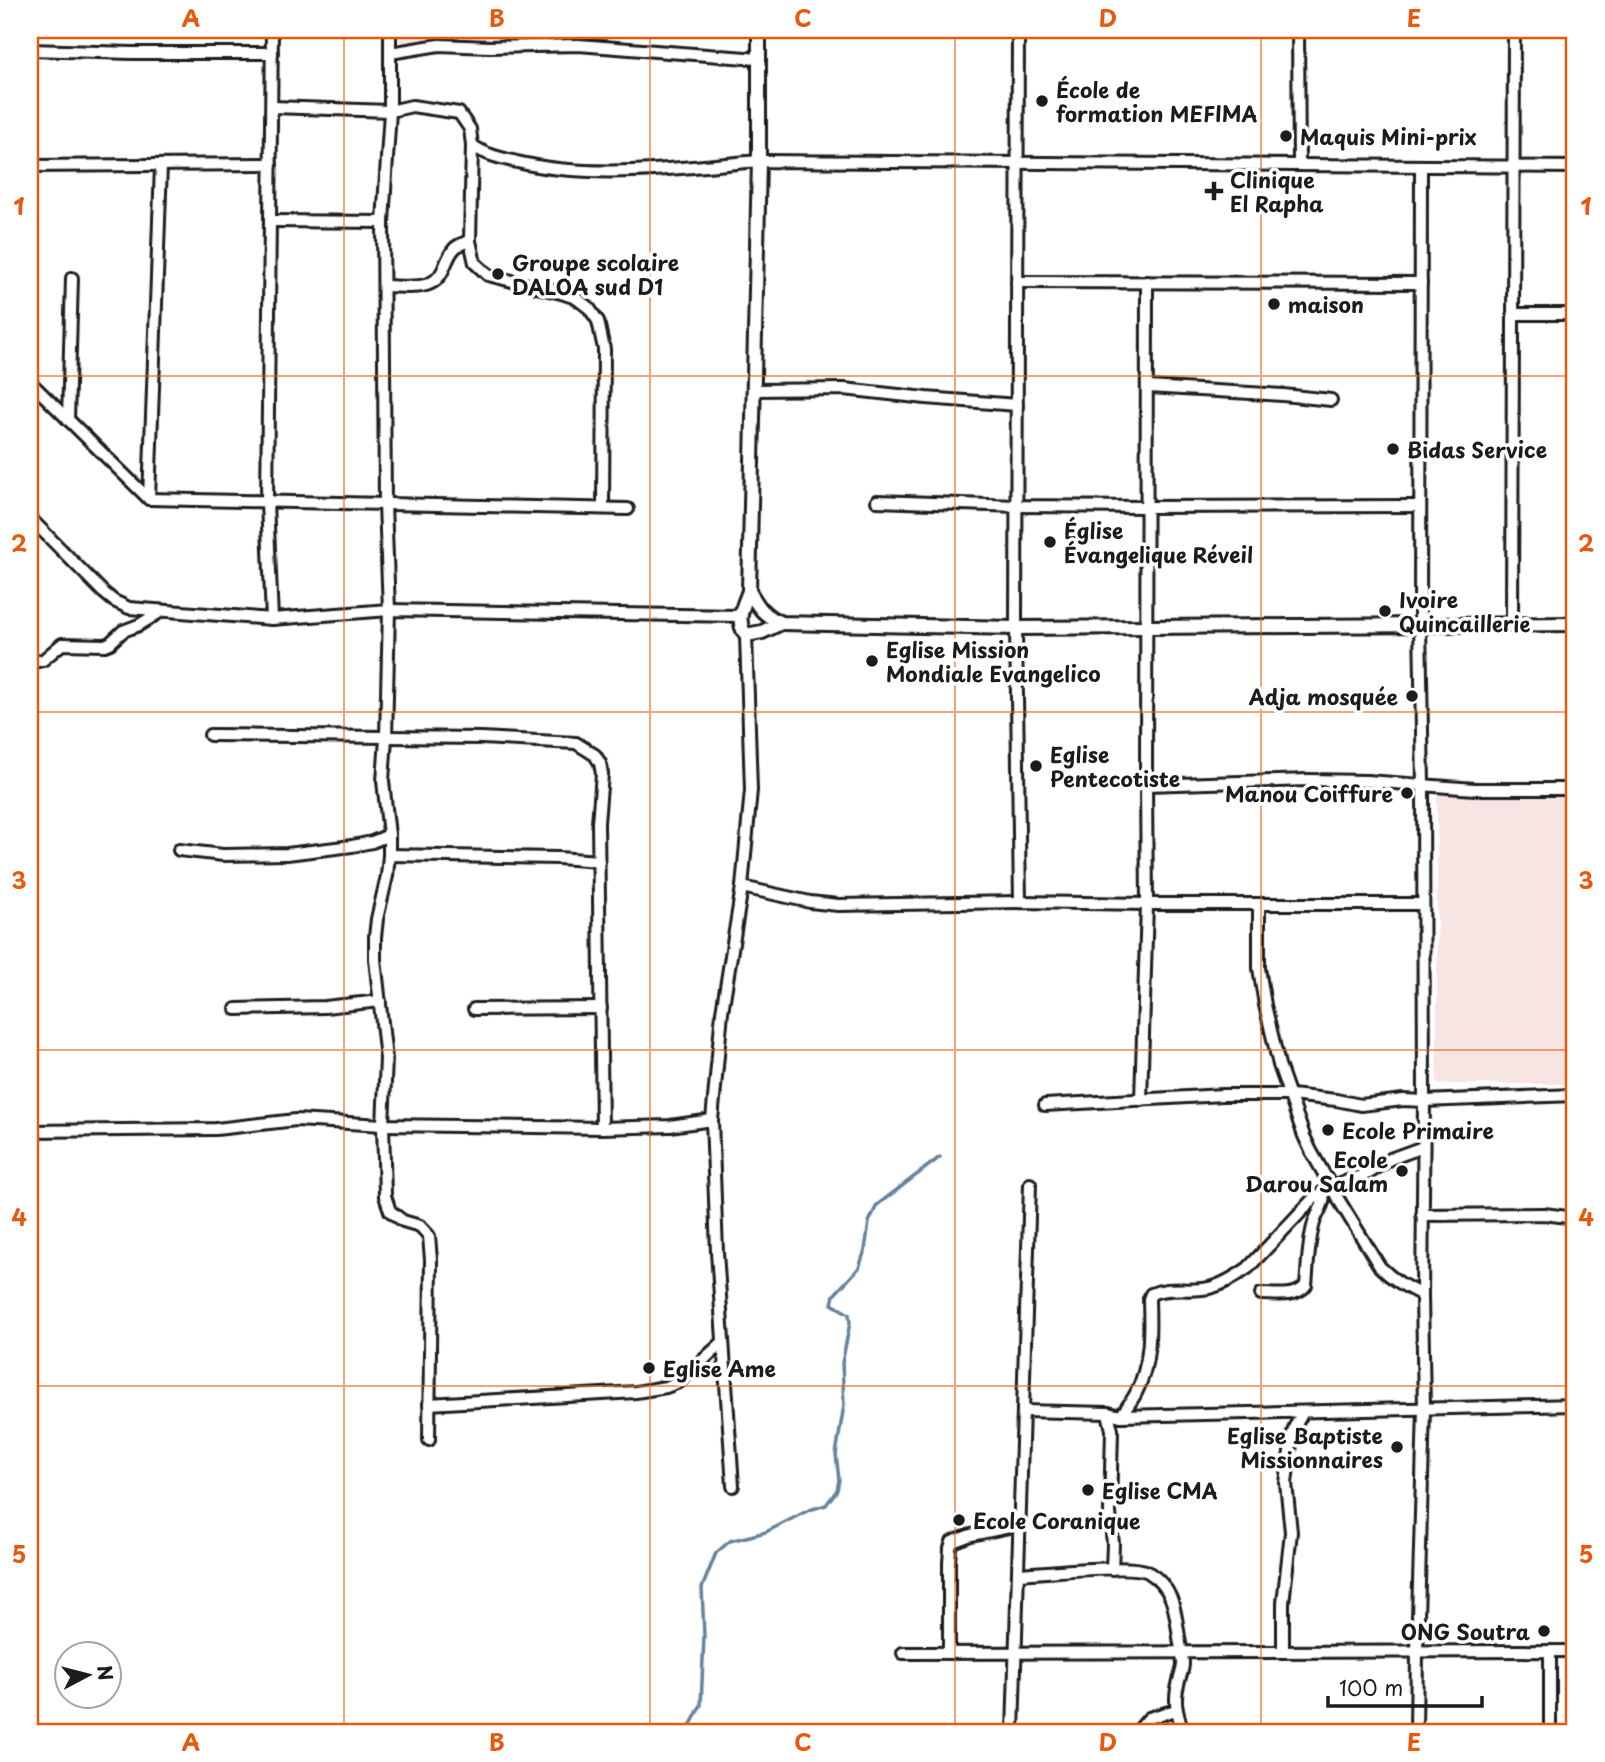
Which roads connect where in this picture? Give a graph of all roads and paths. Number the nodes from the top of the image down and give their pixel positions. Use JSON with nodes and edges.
{"nodes":[{"id":1,"x":272,"y":30,"type":"edge"},
{"id":2,"x":390,"y":30,"type":"edge"},
{"id":3,"x":759,"y":30,"type":"edge"},
{"id":4,"x":1018,"y":30,"type":"edge"},
{"id":5,"x":1298,"y":30,"type":"edge"},
{"id":6,"x":1514,"y":30,"type":"edge"},
{"id":7,"x":30,"y":50,"type":"edge"},
{"id":8,"x":272,"y":53,"type":"junction"},
{"id":9,"x":390,"y":53,"type":"junction"},
{"id":10,"x":759,"y":59,"type":"junction"},
{"id":11,"x":272,"y":107,"type":"junction"},
{"id":12,"x":390,"y":111,"type":"junction"},
{"id":13,"x":472,"y":145,"type":"junction"},
{"id":14,"x":759,"y":161,"type":"junction"},
{"id":15,"x":1018,"y":163,"type":"junction"},
{"id":16,"x":161,"y":164,"type":"junction"},
{"id":17,"x":271,"y":164,"type":"junction"},
{"id":18,"x":1299,"y":164,"type":"junction"},
{"id":19,"x":30,"y":166,"type":"edge"},
{"id":20,"x":1421,"y":167,"type":"junction"},
{"id":21,"x":1513,"y":167,"type":"junction"},
{"id":22,"x":1575,"y":167,"type":"edge"},
{"id":23,"x":271,"y":221,"type":"junction"},
{"id":24,"x":383,"y":222,"type":"junction"},
{"id":25,"x":470,"y":241,"type":"junction"},
{"id":26,"x":72,"y":278,"type":"dead end"},
{"id":27,"x":1017,"y":282,"type":"junction"},
{"id":28,"x":1147,"y":282,"type":"junction"},
{"id":29,"x":1421,"y":284,"type":"junction"},
{"id":30,"x":384,"y":286,"type":"junction"},
{"id":31,"x":1513,"y":314,"type":"junction"},
{"id":32,"x":1575,"y":314,"type":"edge"},
{"id":33,"x":30,"y":382,"type":"edge"},
{"id":34,"x":1147,"y":387,"type":"junction"},
{"id":35,"x":753,"y":390,"type":"junction"},
{"id":36,"x":1331,"y":400,"type":"dead end"},
{"id":37,"x":1017,"y":405,"type":"junction"},
{"id":38,"x":68,"y":420,"type":"junction"},
{"id":39,"x":149,"y":499,"type":"junction"},
{"id":40,"x":877,"y":501,"type":"dead end"},
{"id":41,"x":267,"y":502,"type":"junction"},
{"id":42,"x":385,"y":504,"type":"junction"},
{"id":43,"x":1017,"y":506,"type":"junction"},
{"id":44,"x":1420,"y":506,"type":"junction"},
{"id":45,"x":1146,"y":507,"type":"junction"},
{"id":46,"x":603,"y":508,"type":"junction"},
{"id":47,"x":628,"y":509,"type":"dead end"},
{"id":48,"x":30,"y":518,"type":"edge"},
{"id":49,"x":749,"y":591,"type":"junction"},
{"id":50,"x":389,"y":610,"type":"junction"},
{"id":51,"x":160,"y":612,"type":"junction"},
{"id":52,"x":740,"y":616,"type":"junction"},
{"id":53,"x":272,"y":619,"type":"junction"},
{"id":54,"x":781,"y":623,"type":"junction"},
{"id":55,"x":1420,"y":624,"type":"junction"},
{"id":56,"x":1512,"y":624,"type":"junction"},
{"id":57,"x":1575,"y":624,"type":"edge"},
{"id":58,"x":1146,"y":627,"type":"junction"},
{"id":59,"x":1017,"y":628,"type":"junction"},
{"id":60,"x":746,"y":635,"type":"junction"},
{"id":61,"x":30,"y":663,"type":"edge"},
{"id":62,"x":210,"y":735,"type":"dead end"},
{"id":63,"x":386,"y":738,"type":"junction"},
{"id":64,"x":1423,"y":784,"type":"junction"},
{"id":65,"x":1146,"y":785,"type":"junction"},
{"id":66,"x":1575,"y":789,"type":"edge"},
{"id":67,"x":389,"y":835,"type":"junction"},
{"id":68,"x":179,"y":850,"type":"dead end"},
{"id":69,"x":389,"y":855,"type":"junction"},
{"id":70,"x":599,"y":861,"type":"junction"},
{"id":71,"x":742,"y":887,"type":"junction"},
{"id":72,"x":1020,"y":902,"type":"junction"},
{"id":73,"x":1147,"y":904,"type":"junction"},
{"id":74,"x":1422,"y":904,"type":"junction"},
{"id":75,"x":1259,"y":905,"type":"junction"},
{"id":76,"x":380,"y":1001,"type":"junction"},
{"id":77,"x":601,"y":1008,"type":"junction"},
{"id":78,"x":236,"y":1009,"type":"dead end"},
{"id":79,"x":474,"y":1009,"type":"dead end"},
{"id":80,"x":1291,"y":1095,"type":"junction"},
{"id":81,"x":1575,"y":1095,"type":"edge"},
{"id":82,"x":1141,"y":1100,"type":"junction"},
{"id":83,"x":1424,"y":1101,"type":"junction"},
{"id":84,"x":1045,"y":1105,"type":"dead end"},
{"id":85,"x":712,"y":1120,"type":"junction"},
{"id":86,"x":383,"y":1125,"type":"junction"},
{"id":87,"x":602,"y":1128,"type":"junction"},
{"id":88,"x":30,"y":1131,"type":"edge"},
{"id":89,"x":1423,"y":1147,"type":"junction"},
{"id":90,"x":1030,"y":1184,"type":"dead end"},
{"id":91,"x":1327,"y":1190,"type":"junction"},
{"id":92,"x":1422,"y":1215,"type":"junction"},
{"id":93,"x":1575,"y":1218,"type":"edge"},
{"id":94,"x":1261,"y":1294,"type":"dead end"},
{"id":95,"x":1422,"y":1295,"type":"junction"},
{"id":96,"x":723,"y":1342,"type":"junction"},
{"id":97,"x":429,"y":1404,"type":"junction"},
{"id":98,"x":1575,"y":1405,"type":"edge"},
{"id":99,"x":1424,"y":1409,"type":"junction"},
{"id":100,"x":1023,"y":1411,"type":"junction"},
{"id":101,"x":1299,"y":1412,"type":"junction"},
{"id":102,"x":1108,"y":1413,"type":"junction"},
{"id":103,"x":1121,"y":1416,"type":"junction"},
{"id":104,"x":429,"y":1440,"type":"dead end"},
{"id":105,"x":733,"y":1486,"type":"dead end"},
{"id":106,"x":1019,"y":1525,"type":"junction"},
{"id":107,"x":1112,"y":1569,"type":"junction"},
{"id":108,"x":1018,"y":1574,"type":"junction"},
{"id":109,"x":1550,"y":1651,"type":"junction"},
{"id":110,"x":1575,"y":1651,"type":"edge"},
{"id":111,"x":1181,"y":1652,"type":"junction"},
{"id":112,"x":1283,"y":1652,"type":"junction"},
{"id":113,"x":1417,"y":1652,"type":"junction"},
{"id":114,"x":903,"y":1653,"type":"dead end"},
{"id":115,"x":949,"y":1653,"type":"junction"},
{"id":116,"x":1015,"y":1653,"type":"junction"},
{"id":117,"x":1176,"y":1710,"type":"junction"},
{"id":118,"x":1013,"y":1732,"type":"edge"},
{"id":119,"x":1137,"y":1732,"type":"edge"},
{"id":120,"x":1183,"y":1732,"type":"edge"},
{"id":121,"x":1416,"y":1732,"type":"edge"},
{"id":122,"x":1550,"y":1732,"type":"edge"}],
"edges":[{"from":1,"to":8,"type":"street"},
{"from":2,"to":9,"type":"street"},
{"from":3,"to":10,"type":"street"},
{"from":4,"to":15,"type":"street"},
{"from":5,"to":18,"type":"street"},
{"from":6,"to":21,"type":"street"},
{"from":7,"to":8,"type":"street"},
{"from":8,"to":11,"type":"street"},
{"from":9,"to":10,"type":"street"},
{"from":9,"to":12,"type":"street"},
{"from":10,"to":14,"type":"street"},
{"from":11,"to":12,"type":"street"},
{"from":11,"to":17,"type":"street"},
{"from":12,"to":13,"type":"street"},
{"from":12,"to":24,"type":"street"},
{"from":13,"to":14,"type":"street"},
{"from":13,"to":25,"type":"street"},
{"from":14,"to":15,"type":"street"},
{"from":14,"to":35,"type":"street"},
{"from":15,"to":18,"type":"street"},
{"from":15,"to":27,"type":"street"},
{"from":16,"to":17,"type":"street"},
{"from":16,"to":19,"type":"street"},
{"from":16,"to":39,"type":"street"},
{"from":17,"to":23,"type":"street"},
{"from":18,"to":20,"type":"street"},
{"from":20,"to":21,"type":"street"},
{"from":20,"to":29,"type":"street"},
{"from":21,"to":22,"type":"street"},
{"from":21,"to":31,"type":"street"},
{"from":23,"to":24,"type":"street"},
{"from":23,"to":41,"type":"street"},
{"from":24,"to":30,"type":"street"},
{"from":25,"to":30,"type":"street"},
{"from":25,"to":46,"type":"street"},
{"from":26,"to":38,"type":"street"},
{"from":27,"to":28,"type":"street"},
{"from":27,"to":37,"type":"street"},
{"from":28,"to":29,"type":"street"},
{"from":28,"to":34,"type":"street"},
{"from":29,"to":44,"type":"street"},
{"from":30,"to":42,"type":"street"},
{"from":31,"to":32,"type":"street"},
{"from":31,"to":56,"type":"street"},
{"from":33,"to":38,"type":"street"},
{"from":34,"to":36,"type":"street"},
{"from":34,"to":45,"type":"street"},
{"from":35,"to":37,"type":"street"},
{"from":35,"to":49,"type":"street"},
{"from":37,"to":43,"type":"street"},
{"from":38,"to":39,"type":"street"},
{"from":39,"to":41,"type":"street"},
{"from":40,"to":43,"type":"street"},
{"from":41,"to":42,"type":"street"},
{"from":41,"to":53,"type":"street"},
{"from":42,"to":46,"type":"street"},
{"from":42,"to":50,"type":"street"},
{"from":43,"to":45,"type":"street"},
{"from":43,"to":59,"type":"street"},
{"from":44,"to":45,"type":"street"},
{"from":44,"to":55,"type":"street"},
{"from":45,"to":58,"type":"street"},
{"from":46,"to":47,"type":"street"},
{"from":48,"to":51,"type":"street"},
{"from":49,"to":52,"type":"street"},
{"from":49,"to":54,"type":"street"},
{"from":50,"to":52,"type":"street"},
{"from":50,"to":53,"type":"street"},
{"from":50,"to":63,"type":"street"},
{"from":51,"to":53,"type":"street"},
{"from":51,"to":61,"type":"street"},
{"from":52,"to":60,"type":"street"},
{"from":54,"to":59,"type":"street"},
{"from":54,"to":60,"type":"street"},
{"from":55,"to":56,"type":"street"},
{"from":55,"to":58,"type":"street"},
{"from":55,"to":64,"type":"street"},
{"from":56,"to":57,"type":"street"},
{"from":58,"to":59,"type":"street"},
{"from":58,"to":65,"type":"street"},
{"from":59,"to":72,"type":"street"},
{"from":60,"to":71,"type":"street"},
{"from":62,"to":63,"type":"street"},
{"from":63,"to":67,"type":"street"},
{"from":63,"to":70,"type":"street"},
{"from":64,"to":65,"type":"street"},
{"from":64,"to":66,"type":"street"},
{"from":64,"to":74,"type":"street"},
{"from":65,"to":73,"type":"street"},
{"from":67,"to":68,"type":"street"},
{"from":67,"to":69,"type":"street"},
{"from":69,"to":70,"type":"street"},
{"from":69,"to":76,"type":"street"},
{"from":70,"to":77,"type":"street"},
{"from":71,"to":72,"type":"street"},
{"from":71,"to":85,"type":"street"},
{"from":72,"to":73,"type":"street"},
{"from":73,"to":75,"type":"street"},
{"from":73,"to":82,"type":"street"},
{"from":74,"to":75,"type":"street"},
{"from":74,"to":83,"type":"street"},
{"from":75,"to":80,"type":"street"},
{"from":76,"to":78,"type":"street"},
{"from":76,"to":86,"type":"street"},
{"from":77,"to":79,"type":"street"},
{"from":77,"to":87,"type":"street"},
{"from":80,"to":82,"type":"street"},
{"from":80,"to":83,"type":"street"},
{"from":80,"to":91,"type":"street"},
{"from":81,"to":83,"type":"street"},
{"from":82,"to":84,"type":"street"},
{"from":83,"to":89,"type":"street"},
{"from":85,"to":87,"type":"street"},
{"from":85,"to":96,"type":"street"},
{"from":86,"to":87,"type":"street"},
{"from":86,"to":88,"type":"street"},
{"from":86,"to":97,"type":"street"},
{"from":89,"to":91,"type":"street"},
{"from":89,"to":92,"type":"street"},
{"from":90,"to":100,"type":"street"},
{"from":91,"to":94,"type":"street"},
{"from":91,"to":95,"type":"street"},
{"from":91,"to":103,"type":"street"},
{"from":92,"to":93,"type":"street"},
{"from":92,"to":95,"type":"street"},
{"from":95,"to":99,"type":"street"},
{"from":96,"to":97,"type":"street"},
{"from":96,"to":105,"type":"street"},
{"from":97,"to":104,"type":"street"},
{"from":98,"to":99,"type":"street"},
{"from":99,"to":101,"type":"street"},
{"from":99,"to":113,"type":"street"},
{"from":100,"to":102,"type":"street"},
{"from":100,"to":106,"type":"street"},
{"from":101,"to":103,"type":"street"},
{"from":101,"to":112,"type":"street"},
{"from":102,"to":103,"type":"street"},
{"from":102,"to":107,"type":"street"},
{"from":106,"to":108,"type":"street"},
{"from":106,"to":115,"type":"street"},
{"from":107,"to":108,"type":"street"},
{"from":107,"to":111,"type":"street"},
{"from":108,"to":116,"type":"street"},
{"from":109,"to":110,"type":"street"},
{"from":109,"to":113,"type":"street"},
{"from":109,"to":122,"type":"street"},
{"from":111,"to":112,"type":"street"},
{"from":111,"to":116,"type":"street"},
{"from":111,"to":117,"type":"street"},
{"from":112,"to":113,"type":"street"},
{"from":113,"to":121,"type":"street"},
{"from":114,"to":115,"type":"street"},
{"from":115,"to":116,"type":"street"},
{"from":116,"to":118,"type":"street"},
{"from":117,"to":119,"type":"street"},
{"from":117,"to":120,"type":"street"}]}
